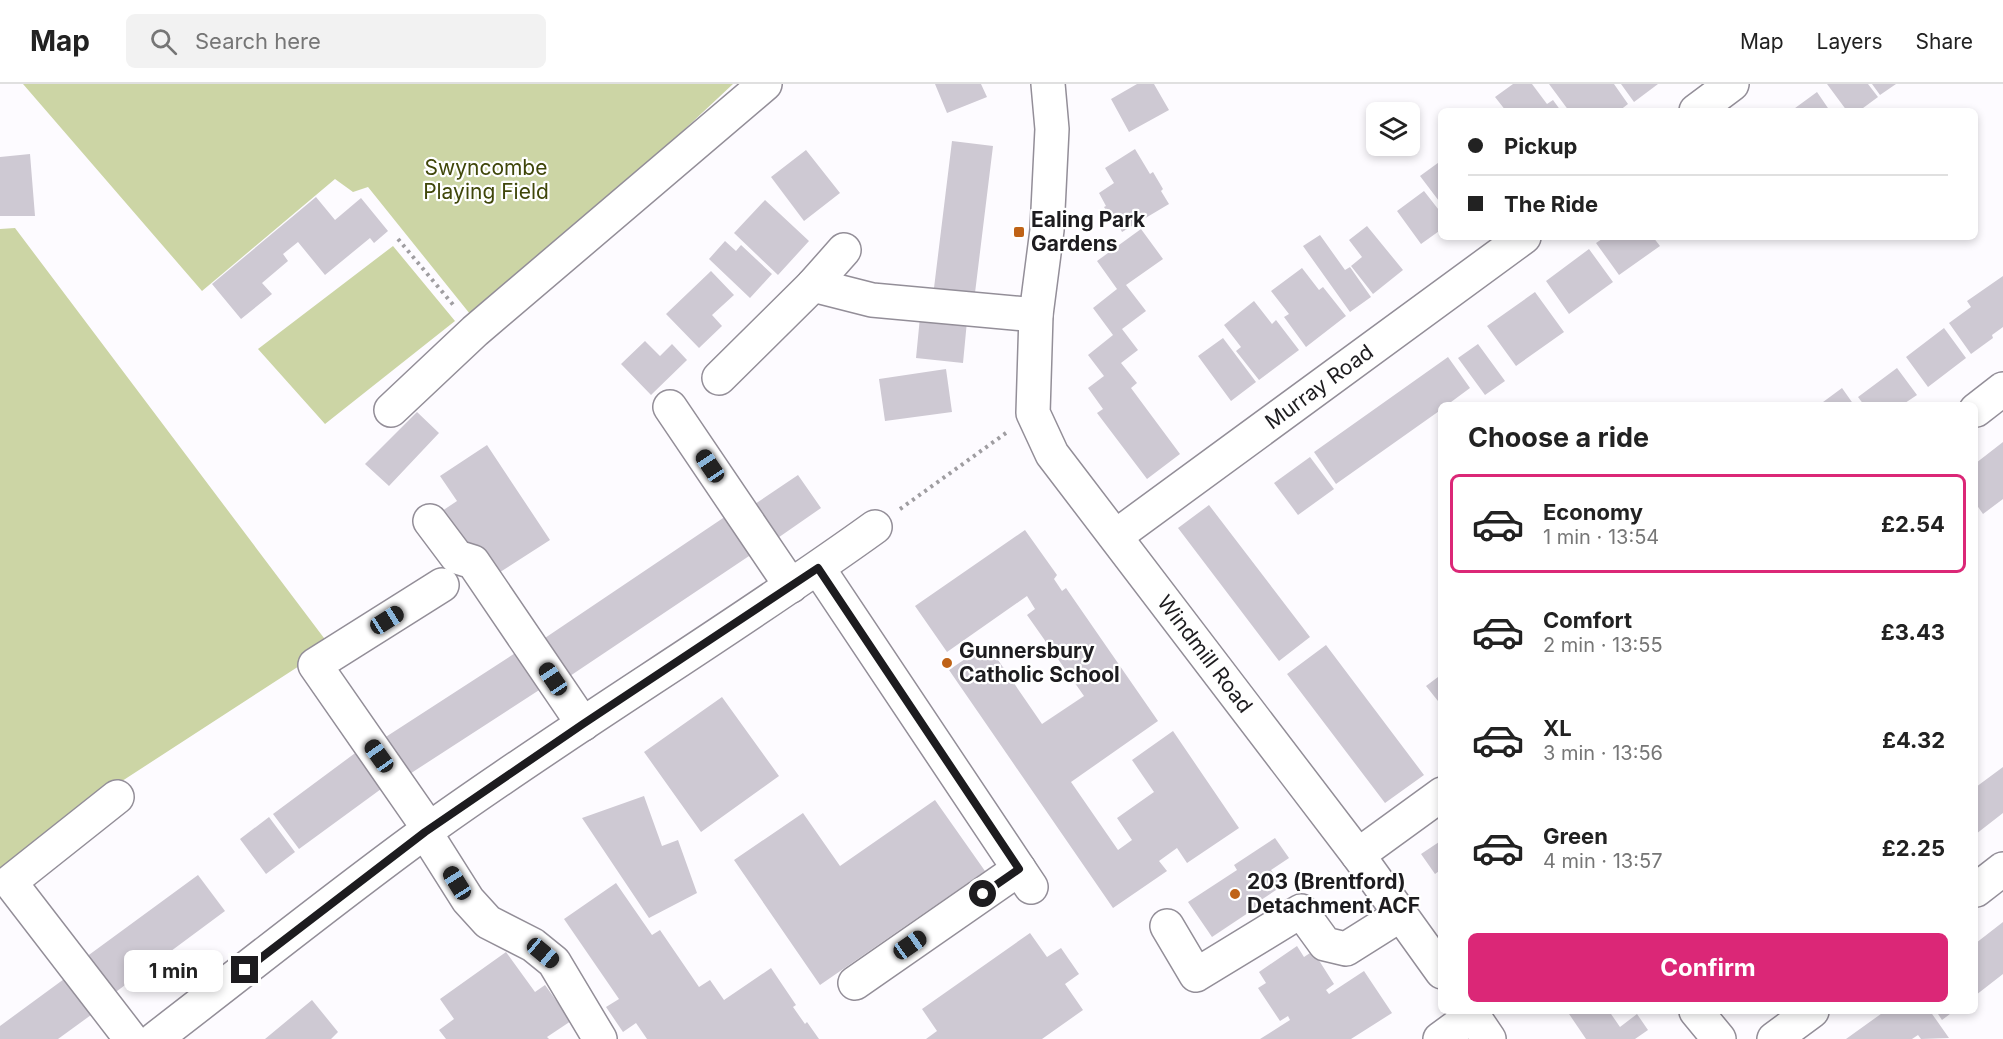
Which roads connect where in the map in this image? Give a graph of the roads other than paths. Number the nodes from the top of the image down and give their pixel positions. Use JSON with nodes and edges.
{"nodes":[{"id":1,"x":765,"y":84,"type":"edge"},
{"id":2,"x":1048,"y":84,"type":"edge"},
{"id":3,"x":1732,"y":84,"type":"edge"},
{"id":4,"x":1700,"y":108,"type":"edge"},
{"id":5,"x":1520,"y":240,"type":"edge"},
{"id":6,"x":844,"y":250,"type":"dead end"},
{"id":7,"x":813,"y":285,"type":"junction"},
{"id":8,"x":1036,"y":315,"type":"junction"},
{"id":9,"x":718,"y":378,"type":"dead end"},
{"id":10,"x":2003,"y":390,"type":"edge"},
{"id":11,"x":670,"y":407,"type":"dead end"},
{"id":12,"x":1978,"y":409,"type":"edge"},
{"id":13,"x":391,"y":410,"type":"dead end"},
{"id":14,"x":430,"y":521,"type":"dead end"},
{"id":15,"x":875,"y":527,"type":"road end"},
{"id":16,"x":1116,"y":536,"type":"junction"},
{"id":17,"x":818,"y":568,"type":"junction"},
{"id":18,"x":442,"y":585,"type":"dead end"},
{"id":19,"x":791,"y":586,"type":"junction"},
{"id":20,"x":583,"y":724,"type":"junction"},
{"id":21,"x":117,"y":796,"type":"dead end"},
{"id":22,"x":1438,"y":798,"type":"edge"},
{"id":23,"x":427,"y":831,"type":"junction"},
{"id":24,"x":1358,"y":855,"type":"junction"},
{"id":25,"x":2003,"y":869,"type":"edge"},
{"id":26,"x":1978,"y":888,"type":"edge"},
{"id":27,"x":1400,"y":915,"type":"junction"},
{"id":28,"x":1167,"y":926,"type":"dead end"},
{"id":29,"x":1438,"y":967,"type":"edge"},
{"id":30,"x":855,"y":983,"type":"dead end"},
{"id":31,"x":1698,"y":1014,"type":"edge"},
{"id":32,"x":1808,"y":1014,"type":"edge"},
{"id":33,"x":1477,"y":1022,"type":"edge"},
{"id":34,"x":131,"y":1039,"type":"edge"},
{"id":35,"x":155,"y":1039,"type":"edge"},
{"id":36,"x":600,"y":1039,"type":"edge"},
{"id":37,"x":1440,"y":1039,"type":"edge"},
{"id":38,"x":1719,"y":1039,"type":"edge"},
{"id":39,"x":1774,"y":1039,"type":"edge"}],
"edges":[{"from":1,"to":13,"type":"street"},
{"from":2,"to":8,"type":"street","name":"Windmill Road"},
{"from":3,"to":4,"type":"street"},
{"from":5,"to":16,"type":"street","name":"Murray Road"},
{"from":6,"to":7,"type":"street"},
{"from":7,"to":8,"type":"street"},
{"from":7,"to":9,"type":"street"},
{"from":8,"to":16,"type":"street","name":"Windmill Road"},
{"from":10,"to":12,"type":"street"},
{"from":11,"to":19,"type":"street"},
{"from":14,"to":20,"type":"street"},
{"from":15,"to":17,"type":"street"},
{"from":16,"to":24,"type":"street","name":"Windmill Road"},
{"from":17,"to":19,"type":"street"},
{"from":17,"to":30,"type":"street"},
{"from":18,"to":23,"type":"street"},
{"from":19,"to":20,"type":"street"},
{"from":20,"to":23,"type":"street"},
{"from":21,"to":34,"type":"street"},
{"from":22,"to":24,"type":"street"},
{"from":23,"to":35,"type":"street"},
{"from":23,"to":36,"type":"street"},
{"from":24,"to":27,"type":"street","name":"Windmill Road"},
{"from":25,"to":26,"type":"street"},
{"from":27,"to":28,"type":"street"},
{"from":27,"to":29,"type":"street","name":"Windmill Road"},
{"from":31,"to":38,"type":"street"},
{"from":32,"to":39,"type":"street"},
{"from":33,"to":37,"type":"street"}]}
